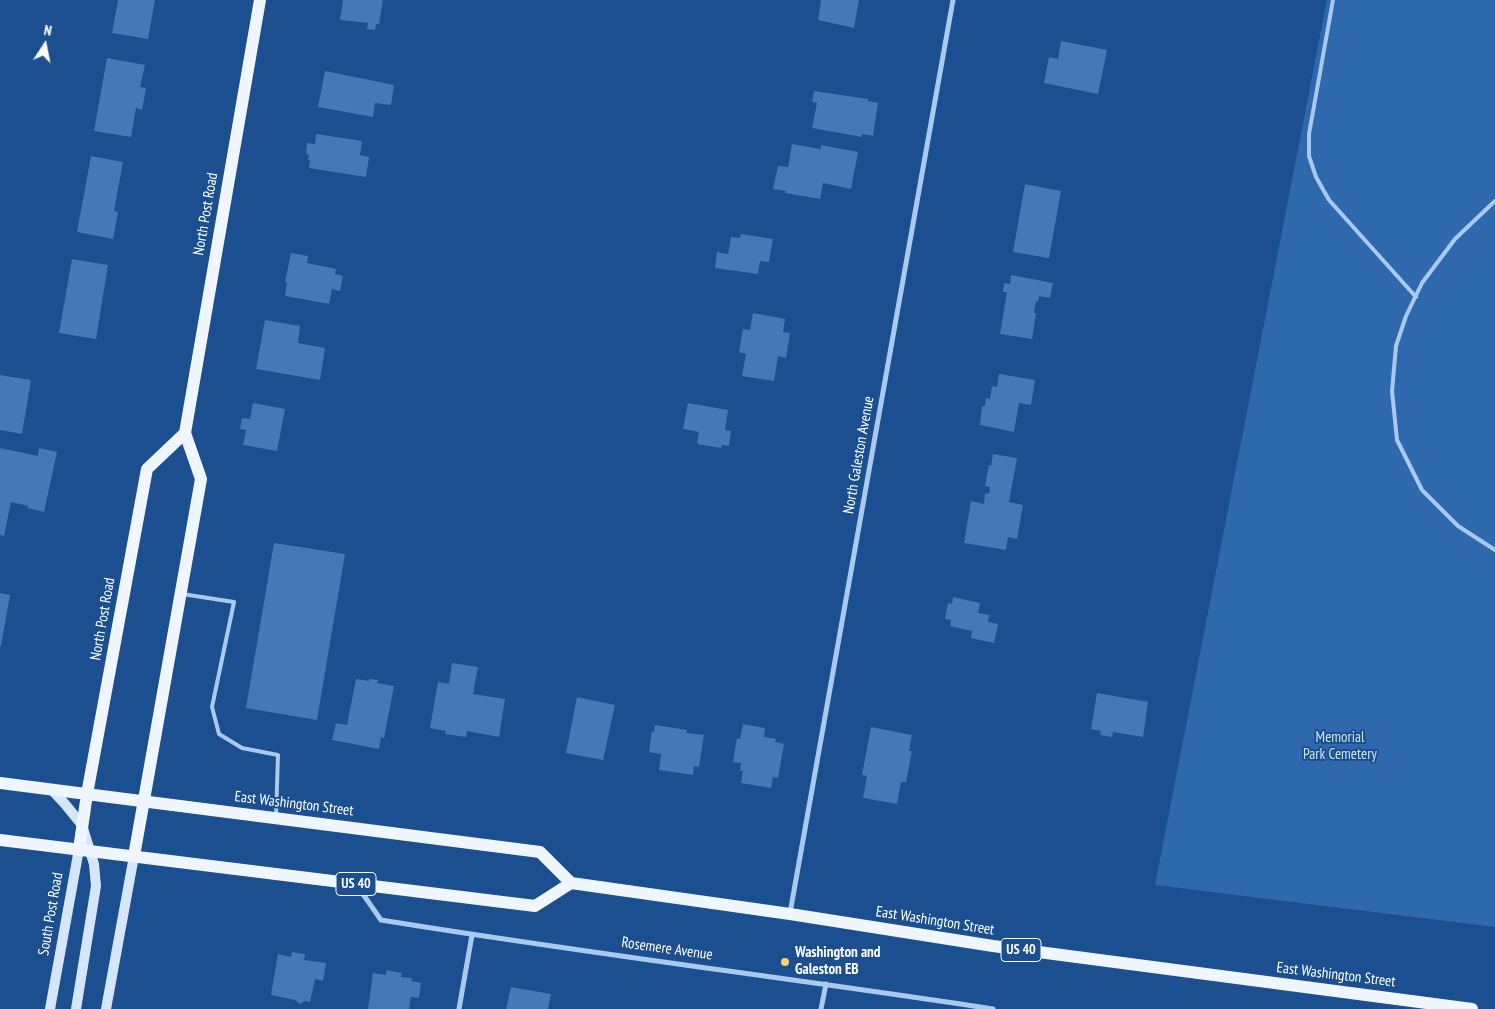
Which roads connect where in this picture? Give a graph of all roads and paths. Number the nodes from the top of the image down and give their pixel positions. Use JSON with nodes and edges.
{"nodes":[{"id":1,"x":260,"y":0,"type":"edge"},
{"id":2,"x":953,"y":0,"type":"edge"},
{"id":3,"x":1333,"y":0,"type":"edge"},
{"id":4,"x":1495,"y":201,"type":"edge"},
{"id":5,"x":1416,"y":297,"type":"junction"},
{"id":6,"x":185,"y":433,"type":"junction"},
{"id":7,"x":1495,"y":550,"type":"edge"},
{"id":8,"x":180,"y":593,"type":"junction"},
{"id":9,"x":0,"y":783,"type":"edge"},
{"id":10,"x":50,"y":790,"type":"junction"},
{"id":11,"x":87,"y":794,"type":"junction"},
{"id":12,"x":144,"y":802,"type":"junction"},
{"id":13,"x":276,"y":818,"type":"junction"},
{"id":14,"x":82,"y":825,"type":"junction"},
{"id":15,"x":0,"y":840,"type":"edge"},
{"id":16,"x":85,"y":850,"type":"junction"},
{"id":17,"x":134,"y":856,"type":"junction"},
{"id":18,"x":571,"y":883,"type":"junction"},
{"id":19,"x":357,"y":884,"type":"junction"},
{"id":20,"x":790,"y":914,"type":"junction"},
{"id":21,"x":472,"y":935,"type":"junction"},
{"id":22,"x":826,"y":984,"type":"junction"},
{"id":23,"x":50,"y":1009,"type":"edge"},
{"id":24,"x":76,"y":1009,"type":"edge"},
{"id":25,"x":106,"y":1009,"type":"edge"},
{"id":26,"x":459,"y":1009,"type":"edge"},
{"id":27,"x":822,"y":1009,"type":"edge"},
{"id":28,"x":993,"y":1009,"type":"edge"},
{"id":29,"x":1472,"y":1009,"type":"edge"}],
"edges":[{"from":1,"to":6,"type":"main road","name":"North Post Road"},
{"from":2,"to":20,"type":"street","name":"North Galeston Avenue"},
{"from":3,"to":5,"type":"lane"},
{"from":4,"to":5,"type":"lane"},
{"from":5,"to":7,"type":"lane"},
{"from":6,"to":8,"type":"main road","name":"North Post Road"},
{"from":6,"to":11,"type":"main road","name":"North Post Road"},
{"from":8,"to":12,"type":"main road","name":"North Post Road"},
{"from":8,"to":13,"type":"lane"},
{"from":9,"to":10,"type":"main road","name":"East Washington Street"},
{"from":10,"to":11,"type":"main road","name":"East Washington Street"},
{"from":10,"to":14,"type":"main road"},
{"from":11,"to":12,"type":"main road","name":"East Washington Street"},
{"from":11,"to":14,"type":"main road","name":"North Post Road"},
{"from":12,"to":13,"type":"main road","name":"East Washington Street"},
{"from":12,"to":17,"type":"main road","name":"North Post Road"},
{"from":13,"to":18,"type":"main road","name":"East Washington Street"},
{"from":14,"to":16,"type":"main road","name":"South Post Road"},
{"from":15,"to":16,"type":"main road","number":"US 40"},
{"from":16,"to":17,"type":"main road","number":"US 40"},
{"from":16,"to":23,"type":"main road","name":"South Post Road"},
{"from":16,"to":24,"type":"main road"},
{"from":17,"to":19,"type":"main road","number":"US 40"},
{"from":17,"to":25,"type":"main road"},
{"from":18,"to":19,"type":"main road","number":"US 40"},
{"from":18,"to":20,"type":"main road","name":"East Washington Street","number":"US 40"},
{"from":19,"to":21,"type":"street","name":"Rosemere Avenue"},
{"from":20,"to":29,"type":"main road","name":"East Washington Street","number":"US 40"},
{"from":21,"to":22,"type":"street","name":"Rosemere Avenue"},
{"from":21,"to":26,"type":"street"},
{"from":22,"to":27,"type":"street"},
{"from":22,"to":28,"type":"street","name":"Rosemere Avenue"}]}
